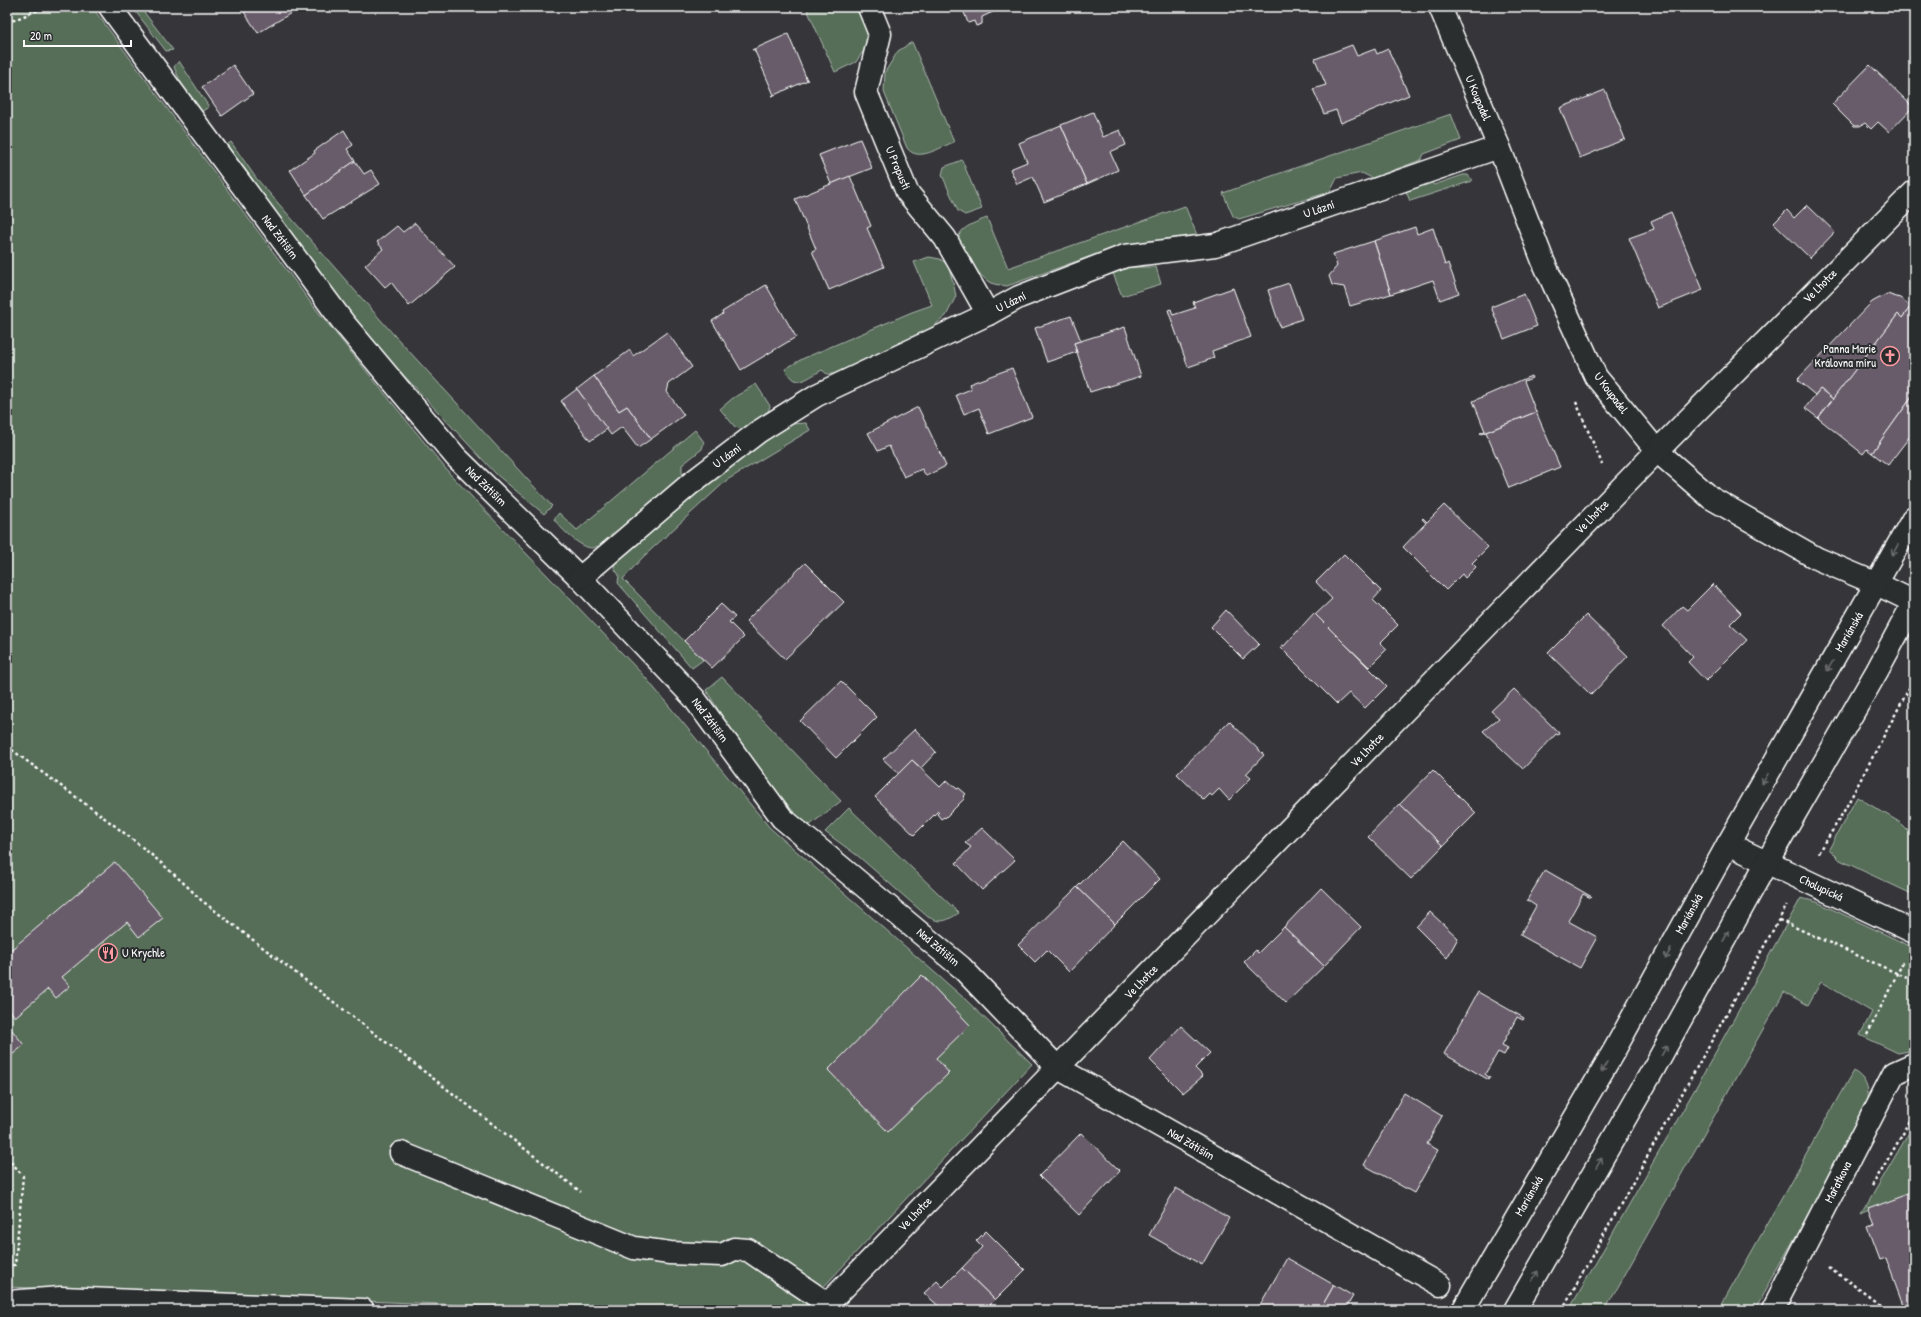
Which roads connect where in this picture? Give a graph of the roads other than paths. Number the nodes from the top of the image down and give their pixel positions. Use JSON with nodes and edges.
{"nodes":[{"id":1,"x":110,"y":7,"type":"edge"},
{"id":2,"x":869,"y":7,"type":"edge"},
{"id":3,"x":1440,"y":7,"type":"edge"},
{"id":4,"x":1499,"y":147,"type":"junction"},
{"id":5,"x":1914,"y":192,"type":"edge"},
{"id":6,"x":988,"y":314,"type":"junction"},
{"id":7,"x":1657,"y":451,"type":"junction"},
{"id":8,"x":1914,"y":517,"type":"edge"},
{"id":9,"x":580,"y":578,"type":"junction"},
{"id":10,"x":1877,"y":584,"type":"junction"},
{"id":11,"x":1914,"y":602,"type":"edge"},
{"id":12,"x":1728,"y":844,"type":"junction"},
{"id":13,"x":1767,"y":862,"type":"junction"},
{"id":14,"x":1914,"y":932,"type":"edge"},
{"id":15,"x":1914,"y":1064,"type":"edge"},
{"id":16,"x":1058,"y":1068,"type":"junction"},
{"id":17,"x":401,"y":1153,"type":"dead end"},
{"id":18,"x":1440,"y":1286,"type":"dead end"},
{"id":19,"x":7,"y":1302,"type":"edge"},
{"id":20,"x":825,"y":1307,"type":"edge"},
{"id":21,"x":338,"y":1309,"type":"edge"},
{"id":22,"x":363,"y":1310,"type":"edge"},
{"id":23,"x":1463,"y":1310,"type":"edge"},
{"id":24,"x":1515,"y":1310,"type":"edge"},
{"id":25,"x":1772,"y":1310,"type":"edge"}],
"edges":[{"from":1,"to":9,"type":"street","name":"Nad Zátiším"},
{"from":2,"to":6,"type":"street","name":"U Propusti"},
{"from":3,"to":4,"type":"street","name":"U Koupadel"},
{"from":4,"to":6,"type":"street","name":"U Lázní"},
{"from":4,"to":7,"type":"street","name":"U Koupadel"},
{"from":5,"to":7,"type":"street","name":"Ve Lhotce"},
{"from":6,"to":9,"type":"street","name":"U Lázní"},
{"from":7,"to":10,"type":"street","name":"U Koupadel"},
{"from":7,"to":16,"type":"street","name":"Ve Lhotce"},
{"from":8,"to":10,"type":"street","name":"Mariánská","one_way":true},
{"from":9,"to":16,"type":"street","name":"Nad Zátiším"},
{"from":10,"to":11,"type":"street","name":"U Koupadel"},
{"from":10,"to":12,"type":"street","name":"Mariánská","one_way":true},
{"from":11,"to":13,"type":"street"},
{"from":12,"to":13,"type":"street","name":"Cholupická"},
{"from":12,"to":23,"type":"street","name":"Mariánská","one_way":true},
{"from":13,"to":14,"type":"street","name":"Cholupická"},
{"from":24,"to":13,"type":"street","one_way":true},
{"from":15,"to":25,"type":"street","name":"Mařatkova"},
{"from":16,"to":18,"type":"street","name":"Nad Zátiším"},
{"from":16,"to":20,"type":"street","name":"Ve Lhotce"},
{"from":17,"to":20,"type":"street"},
{"from":19,"to":21,"type":"street"},
{"from":21,"to":22,"type":"street"}]}
